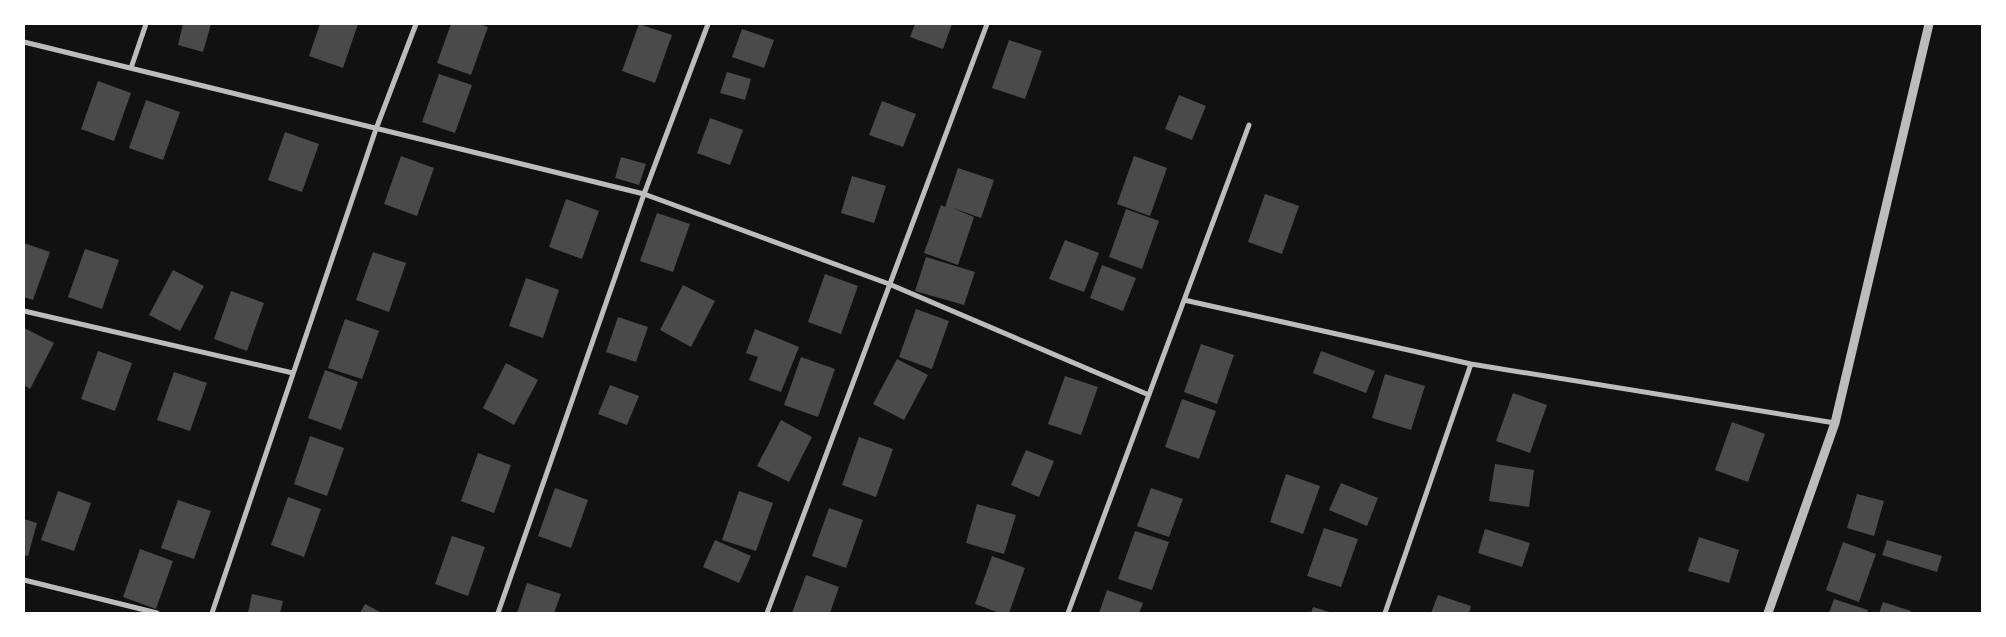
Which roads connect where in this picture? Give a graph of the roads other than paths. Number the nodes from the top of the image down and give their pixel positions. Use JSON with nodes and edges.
{"nodes":[{"id":1,"x":146,"y":24,"type":"edge"},
{"id":2,"x":416,"y":24,"type":"edge"},
{"id":3,"x":708,"y":24,"type":"edge"},
{"id":4,"x":987,"y":24,"type":"edge"},
{"id":5,"x":1929,"y":24,"type":"edge"},
{"id":6,"x":24,"y":42,"type":"edge"},
{"id":7,"x":131,"y":68,"type":"junction"},
{"id":8,"x":1249,"y":125,"type":"dead end"},
{"id":9,"x":376,"y":129,"type":"junction"},
{"id":10,"x":644,"y":194,"type":"junction"},
{"id":11,"x":889,"y":284,"type":"junction"},
{"id":12,"x":1184,"y":300,"type":"junction"},
{"id":13,"x":24,"y":311,"type":"edge"},
{"id":14,"x":1471,"y":364,"type":"junction"},
{"id":15,"x":293,"y":373,"type":"junction"},
{"id":16,"x":1149,"y":395,"type":"junction"},
{"id":17,"x":1835,"y":423,"type":"junction"},
{"id":18,"x":24,"y":580,"type":"edge"},
{"id":19,"x":157,"y":613,"type":"edge"},
{"id":20,"x":212,"y":613,"type":"edge"},
{"id":21,"x":498,"y":613,"type":"edge"},
{"id":22,"x":768,"y":613,"type":"edge"},
{"id":23,"x":1068,"y":613,"type":"edge"},
{"id":24,"x":1385,"y":613,"type":"edge"},
{"id":25,"x":1768,"y":613,"type":"edge"}],
"edges":[{"from":1,"to":7,"type":"street"},
{"from":2,"to":9,"type":"street"},
{"from":3,"to":10,"type":"street"},
{"from":4,"to":11,"type":"street"},
{"from":5,"to":17,"type":"street"},
{"from":6,"to":7,"type":"street"},
{"from":7,"to":9,"type":"street"},
{"from":8,"to":12,"type":"street"},
{"from":9,"to":10,"type":"street"},
{"from":9,"to":15,"type":"street"},
{"from":10,"to":11,"type":"street"},
{"from":10,"to":21,"type":"street"},
{"from":11,"to":16,"type":"street"},
{"from":11,"to":22,"type":"street"},
{"from":12,"to":14,"type":"street"},
{"from":12,"to":16,"type":"street"},
{"from":13,"to":15,"type":"street"},
{"from":14,"to":17,"type":"street"},
{"from":14,"to":24,"type":"street"},
{"from":15,"to":20,"type":"street"},
{"from":16,"to":23,"type":"street"},
{"from":17,"to":25,"type":"street"},
{"from":18,"to":19,"type":"street"}]}
